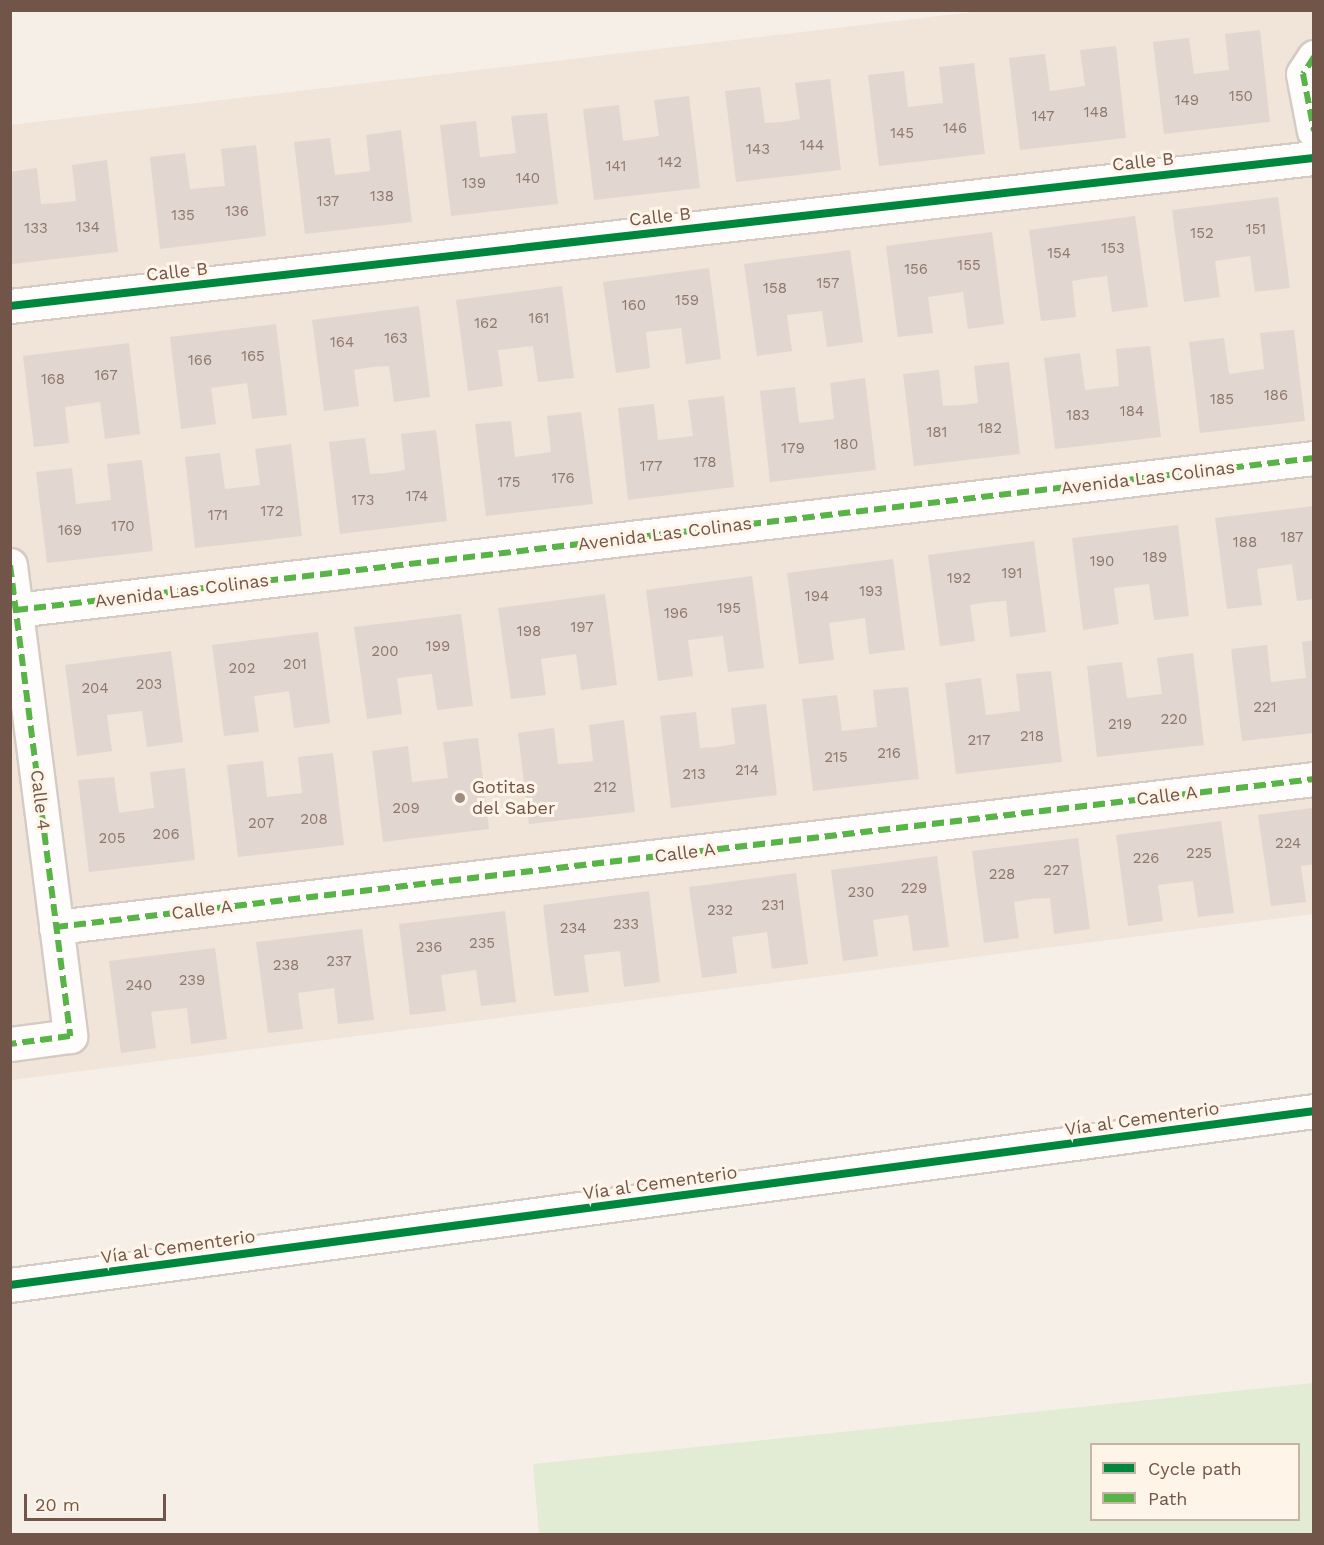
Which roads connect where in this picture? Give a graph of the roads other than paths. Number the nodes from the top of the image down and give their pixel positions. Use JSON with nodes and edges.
{"nodes":[{"id":1,"x":1312,"y":58,"type":"edge"},
{"id":2,"x":1314,"y":131,"type":"edge"},
{"id":3,"x":1314,"y":158,"type":"edge"},
{"id":4,"x":10,"y":306,"type":"edge"},
{"id":5,"x":1314,"y":458,"type":"edge"},
{"id":6,"x":10,"y":565,"type":"edge"},
{"id":7,"x":16,"y":610,"type":"junction"},
{"id":8,"x":1314,"y":779,"type":"edge"},
{"id":9,"x":56,"y":927,"type":"junction"},
{"id":10,"x":10,"y":1044,"type":"edge"},
{"id":11,"x":1314,"y":1111,"type":"edge"},
{"id":12,"x":10,"y":1285,"type":"edge"}],
"edges":[{"from":1,"to":2,"type":"street"},
{"from":3,"to":4,"type":"street","name":"Calle B"},
{"from":5,"to":7,"type":"street","name":"Avenida Las Colinas"},
{"from":6,"to":7,"type":"street","name":"Calle 4"},
{"from":7,"to":9,"type":"street","name":"Calle 4"},
{"from":8,"to":9,"type":"street","name":"Calle A"},
{"from":9,"to":10,"type":"street","name":"Calle 4"},
{"from":11,"to":12,"type":"street","name":"Vía al Cementerio"}]}
